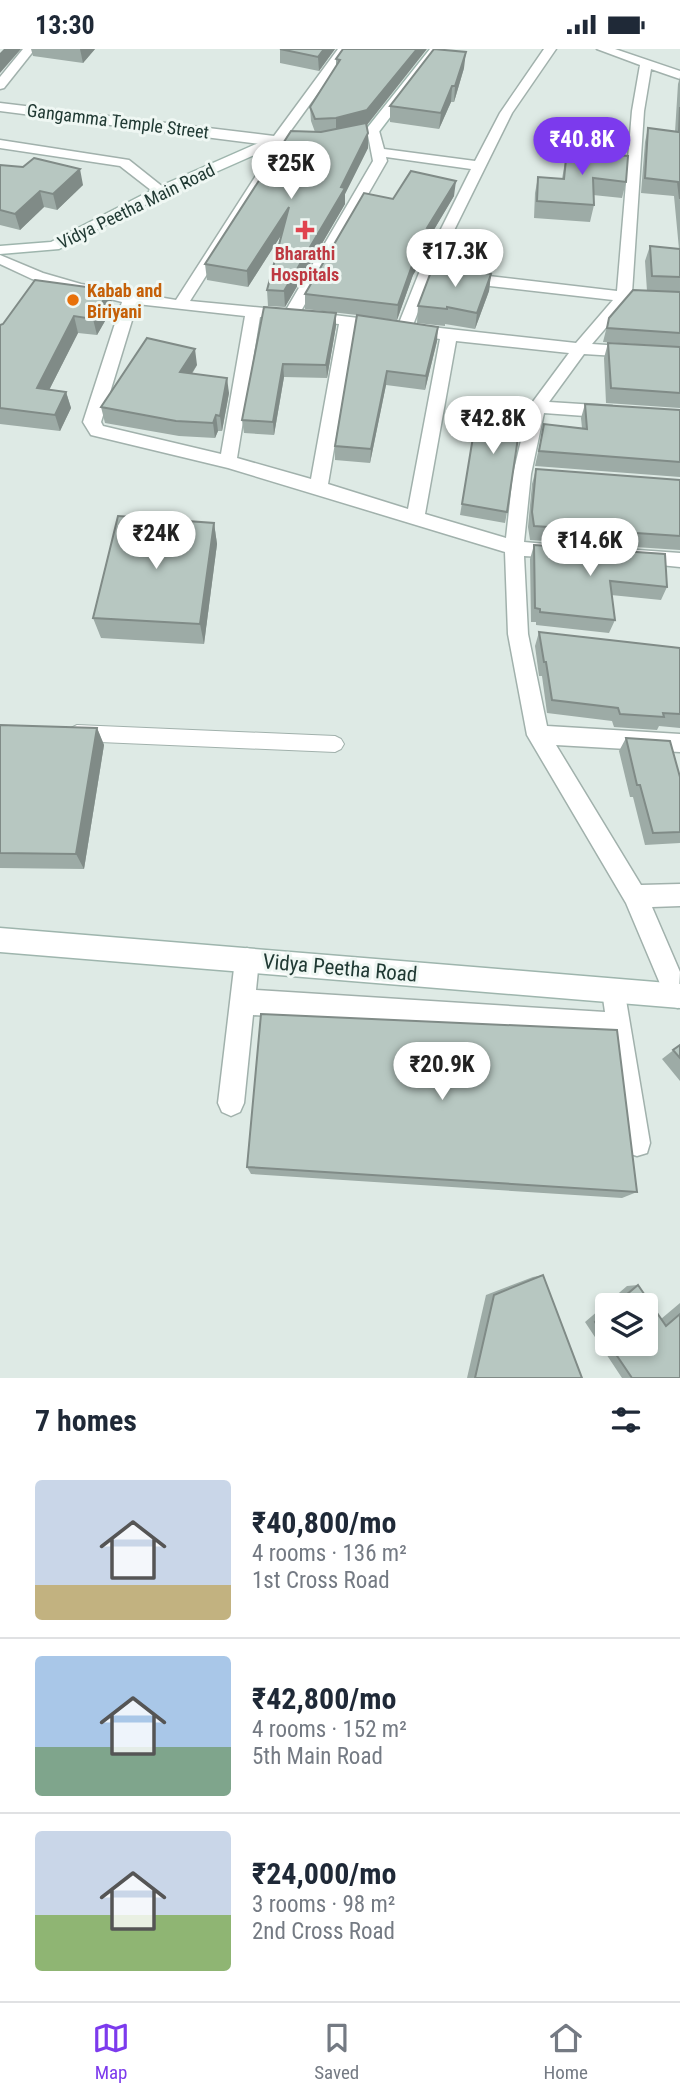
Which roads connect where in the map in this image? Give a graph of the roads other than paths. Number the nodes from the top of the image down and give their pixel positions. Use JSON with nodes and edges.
{"nodes":[{"id":1,"x":29,"y":49,"type":"edge"},
{"id":2,"x":344,"y":49,"type":"edge"},
{"id":3,"x":436,"y":49,"type":"edge"},
{"id":4,"x":550,"y":49,"type":"edge"},
{"id":5,"x":603,"y":49,"type":"edge"},
{"id":6,"x":646,"y":64,"type":"junction"},
{"id":7,"x":680,"y":75,"type":"edge"},
{"id":8,"x":0,"y":85,"type":"edge"},
{"id":9,"x":0,"y":107,"type":"edge"},
{"id":10,"x":373,"y":130,"type":"junction"},
{"id":11,"x":277,"y":140,"type":"junction"},
{"id":12,"x":0,"y":144,"type":"edge"},
{"id":13,"x":15,"y":147,"type":"junction"},
{"id":14,"x":378,"y":152,"type":"junction"},
{"id":15,"x":0,"y":163,"type":"edge"},
{"id":16,"x":480,"y":166,"type":"junction"},
{"id":17,"x":161,"y":191,"type":"junction"},
{"id":18,"x":0,"y":250,"type":"edge"},
{"id":19,"x":0,"y":259,"type":"edge"},
{"id":20,"x":439,"y":275,"type":"junction"},
{"id":21,"x":624,"y":297,"type":"junction"},
{"id":22,"x":131,"y":298,"type":"junction"},
{"id":23,"x":680,"y":299,"type":"edge"},
{"id":24,"x":181,"y":304,"type":"junction"},
{"id":25,"x":253,"y":312,"type":"junction"},
{"id":26,"x":290,"y":316,"type":"junction"},
{"id":27,"x":348,"y":320,"type":"junction"},
{"id":28,"x":404,"y":329,"type":"junction"},
{"id":29,"x":449,"y":335,"type":"junction"},
{"id":30,"x":579,"y":350,"type":"junction"},
{"id":31,"x":680,"y":355,"type":"edge"},
{"id":32,"x":537,"y":407,"type":"junction"},
{"id":33,"x":628,"y":414,"type":"edge"},
{"id":34,"x":228,"y":463,"type":"junction"},
{"id":35,"x":317,"y":488,"type":"junction"},
{"id":36,"x":415,"y":517,"type":"junction"},
{"id":37,"x":514,"y":548,"type":"junction"},
{"id":38,"x":583,"y":553,"type":"edge"},
{"id":39,"x":625,"y":556,"type":"edge"},
{"id":40,"x":680,"y":560,"type":"edge"},
{"id":41,"x":518,"y":634,"type":"junction"},
{"id":42,"x":545,"y":637,"type":"edge"},
{"id":43,"x":56,"y":732,"type":"edge"},
{"id":44,"x":538,"y":735,"type":"junction"},
{"id":45,"x":680,"y":743,"type":"edge"},
{"id":46,"x":335,"y":744,"type":"dead end"},
{"id":47,"x":680,"y":895,"type":"edge"},
{"id":48,"x":635,"y":896,"type":"junction"},
{"id":49,"x":0,"y":940,"type":"edge"},
{"id":50,"x":247,"y":960,"type":"junction"},
{"id":51,"x":614,"y":991,"type":"junction"},
{"id":52,"x":679,"y":996,"type":"edge"},
{"id":53,"x":242,"y":1002,"type":"junction"},
{"id":54,"x":619,"y":1026,"type":"junction"},
{"id":55,"x":231,"y":1103,"type":"dead end"},
{"id":56,"x":637,"y":1143,"type":"dead end"}],
"edges":[{"from":1,"to":8,"type":"street"},
{"from":2,"to":11,"type":"street"},
{"from":3,"to":10,"type":"street"},
{"from":4,"to":16,"type":"street"},
{"from":5,"to":6,"type":"street"},
{"from":6,"to":7,"type":"street"},
{"from":6,"to":21,"type":"street"},
{"from":9,"to":11,"type":"street","name":"Gangamma Temple Street"},
{"from":10,"to":11,"type":"street","name":"Vidya Peetha Main Road"},
{"from":10,"to":14,"type":"street"},
{"from":11,"to":17,"type":"street","name":"Vidya Peetha Main Road"},
{"from":11,"to":24,"type":"street"},
{"from":12,"to":13,"type":"street"},
{"from":13,"to":15,"type":"street"},
{"from":13,"to":17,"type":"street"},
{"from":14,"to":16,"type":"street"},
{"from":14,"to":26,"type":"street"},
{"from":16,"to":20,"type":"street"},
{"from":17,"to":18,"type":"street","name":"Vidya Peetha Main Road"},
{"from":19,"to":22,"type":"street"},
{"from":20,"to":21,"type":"street"},
{"from":20,"to":28,"type":"street"},
{"from":21,"to":23,"type":"street"},
{"from":21,"to":30,"type":"street"},
{"from":22,"to":24,"type":"street"},
{"from":22,"to":34,"type":"street"},
{"from":24,"to":25,"type":"street"},
{"from":25,"to":26,"type":"street"},
{"from":25,"to":34,"type":"street"},
{"from":26,"to":27,"type":"street"},
{"from":27,"to":28,"type":"street"},
{"from":27,"to":35,"type":"street"},
{"from":28,"to":29,"type":"street"},
{"from":29,"to":30,"type":"street"},
{"from":29,"to":36,"type":"street"},
{"from":30,"to":31,"type":"street"},
{"from":30,"to":32,"type":"street"},
{"from":32,"to":33,"type":"street"},
{"from":32,"to":37,"type":"street"},
{"from":34,"to":35,"type":"street"},
{"from":35,"to":36,"type":"street"},
{"from":36,"to":37,"type":"street"},
{"from":37,"to":38,"type":"street"},
{"from":37,"to":41,"type":"street"},
{"from":39,"to":40,"type":"street"},
{"from":41,"to":42,"type":"street"},
{"from":41,"to":44,"type":"street"},
{"from":43,"to":46,"type":"lane"},
{"from":44,"to":45,"type":"street"},
{"from":44,"to":48,"type":"street"},
{"from":47,"to":48,"type":"street"},
{"from":48,"to":52,"type":"street"},
{"from":49,"to":50,"type":"street","name":"Vidya Peetha Road"},
{"from":50,"to":51,"type":"street","name":"Vidya Peetha Road"},
{"from":50,"to":53,"type":"street"},
{"from":51,"to":52,"type":"street","name":"Vidya Peetha Road"},
{"from":51,"to":54,"type":"street"},
{"from":53,"to":54,"type":"street"},
{"from":53,"to":55,"type":"street"},
{"from":54,"to":56,"type":"street"}]}
